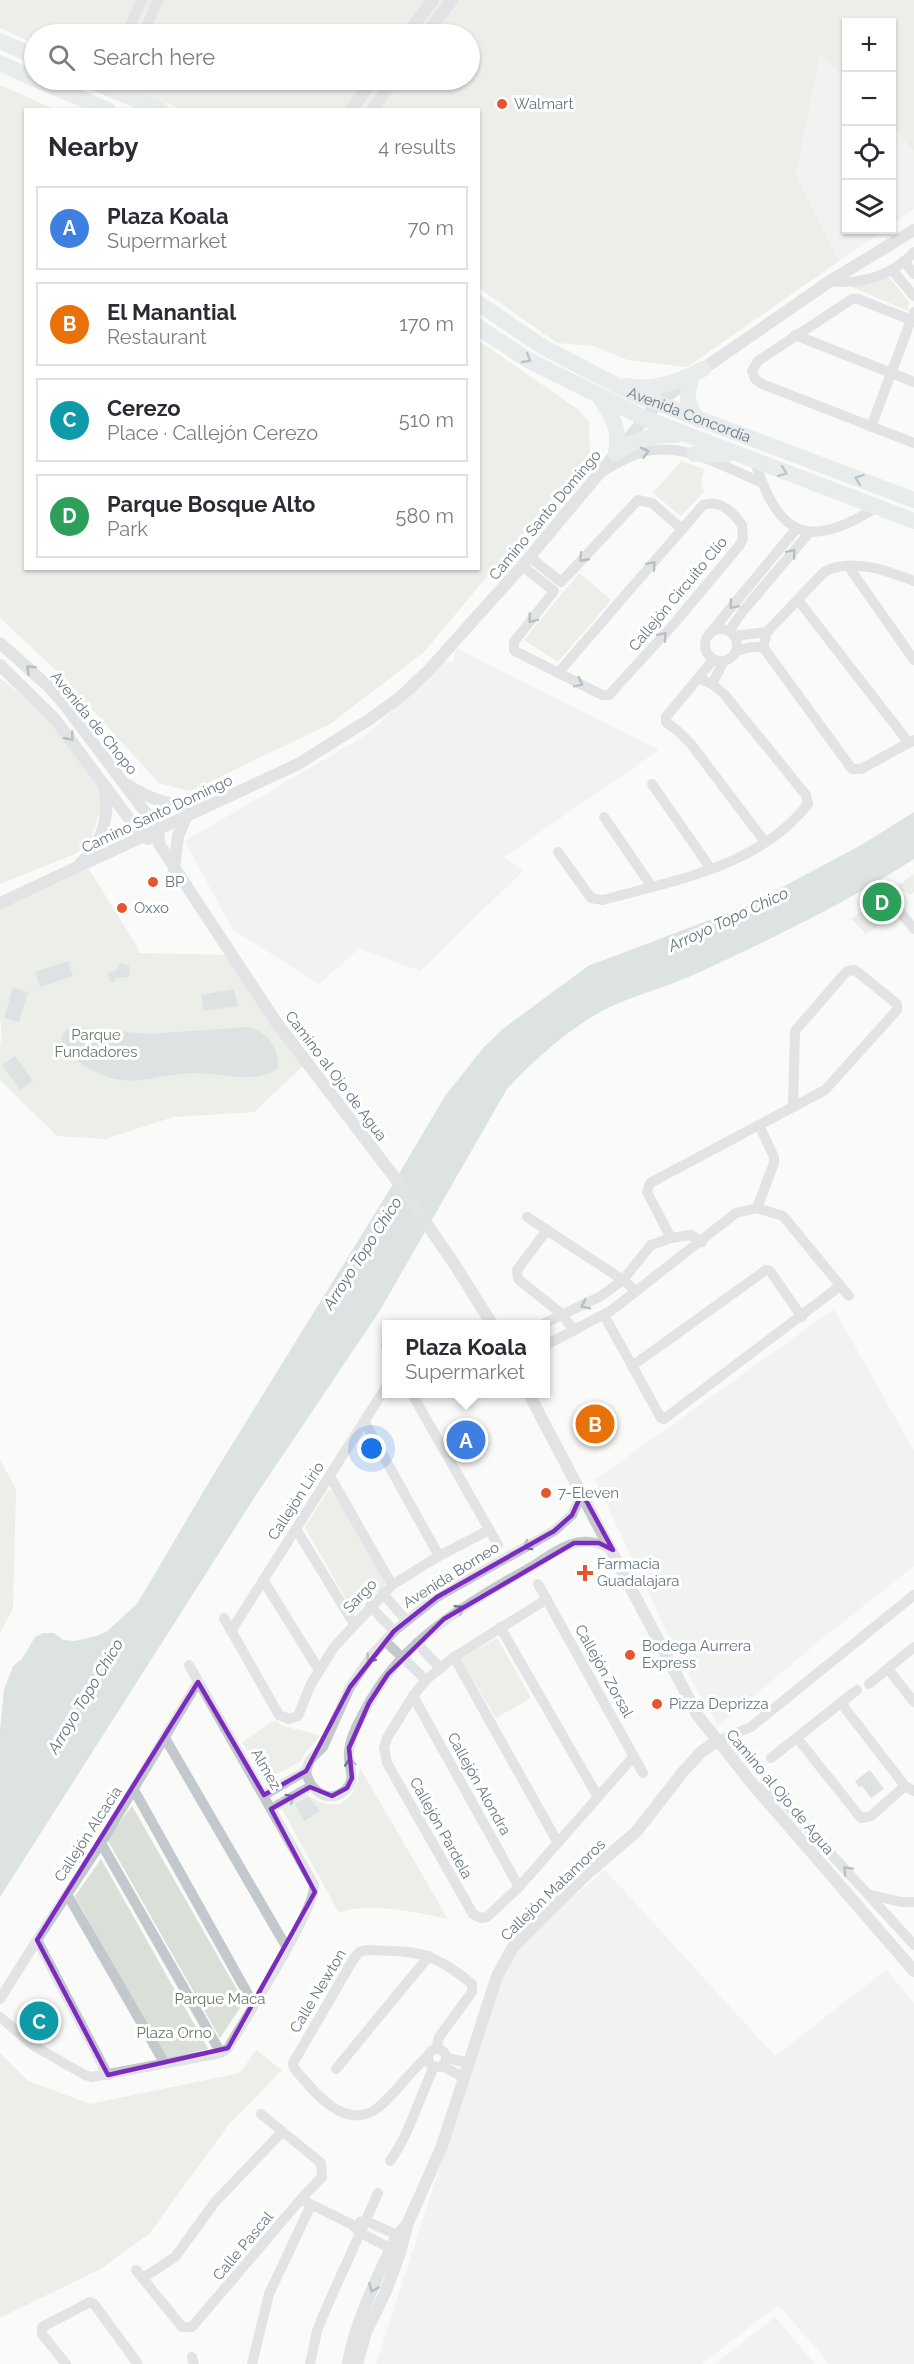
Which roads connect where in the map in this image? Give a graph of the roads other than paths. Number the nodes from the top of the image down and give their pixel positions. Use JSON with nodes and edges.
{"nodes":[{"id":1,"x":142,"y":0,"type":"edge"},
{"id":2,"x":158,"y":0,"type":"edge"},
{"id":3,"x":433,"y":0,"type":"edge"},
{"id":4,"x":452,"y":0,"type":"edge"},
{"id":5,"x":131,"y":24,"type":"edge"},
{"id":6,"x":147,"y":24,"type":"edge"},
{"id":7,"x":415,"y":24,"type":"edge"},
{"id":8,"x":434,"y":24,"type":"edge"},
{"id":9,"x":0,"y":41,"type":"edge"},
{"id":10,"x":24,"y":52,"type":"edge"},
{"id":11,"x":0,"y":63,"type":"edge"},
{"id":12,"x":24,"y":74,"type":"edge"},
{"id":13,"x":62,"y":90,"type":"edge"},
{"id":14,"x":128,"y":90,"type":"edge"},
{"id":15,"x":366,"y":90,"type":"edge"},
{"id":16,"x":387,"y":90,"type":"edge"},
{"id":17,"x":103,"y":108,"type":"edge"},
{"id":18,"x":158,"y":108,"type":"edge"},
{"id":19,"x":352,"y":108,"type":"edge"},
{"id":20,"x":373,"y":108,"type":"edge"},
{"id":21,"x":914,"y":230,"type":"edge"},
{"id":22,"x":914,"y":252,"type":"edge"},
{"id":23,"x":904,"y":261,"type":"junction"},
{"id":24,"x":892,"y":270,"type":"junction"},
{"id":25,"x":914,"y":274,"type":"edge"},
{"id":26,"x":830,"y":281,"type":"junction"},
{"id":27,"x":914,"y":296,"type":"edge"},
{"id":28,"x":480,"y":304,"type":"edge"},
{"id":29,"x":913,"y":317,"type":"edge"},
{"id":30,"x":480,"y":328,"type":"edge"},
{"id":31,"x":795,"y":336,"type":"junction"},
{"id":32,"x":697,"y":373,"type":"junction"},
{"id":33,"x":891,"y":374,"type":"junction"},
{"id":34,"x":914,"y":382,"type":"edge"},
{"id":35,"x":580,"y":386,"type":"junction"},
{"id":36,"x":602,"y":389,"type":"junction"},
{"id":37,"x":651,"y":411,"type":"junction"},
{"id":38,"x":699,"y":420,"type":"junction"},
{"id":39,"x":871,"y":427,"type":"junction"},
{"id":40,"x":727,"y":430,"type":"junction"},
{"id":41,"x":689,"y":436,"type":"junction"},
{"id":42,"x":914,"y":443,"type":"edge"},
{"id":43,"x":616,"y":453,"type":"junction"},
{"id":44,"x":695,"y":454,"type":"junction"},
{"id":45,"x":736,"y":454,"type":"junction"},
{"id":46,"x":755,"y":462,"type":"junction"},
{"id":47,"x":599,"y":474,"type":"junction"},
{"id":48,"x":762,"y":483,"type":"junction"},
{"id":49,"x":914,"y":500,"type":"edge"},
{"id":50,"x":877,"y":507,"type":"junction"},
{"id":51,"x":914,"y":521,"type":"edge"},
{"id":52,"x":797,"y":528,"type":"junction"},
{"id":53,"x":682,"y":529,"type":"junction"},
{"id":54,"x":809,"y":533,"type":"junction"},
{"id":55,"x":526,"y":561,"type":"junction"},
{"id":56,"x":848,"y":566,"type":"junction"},
{"id":57,"x":763,"y":579,"type":"junction"},
{"id":58,"x":914,"y":581,"type":"edge"},
{"id":59,"x":798,"y":600,"type":"junction"},
{"id":60,"x":767,"y":632,"type":"junction"},
{"id":61,"x":710,"y":633,"type":"junction"},
{"id":62,"x":732,"y":633,"type":"junction"},
{"id":63,"x":0,"y":643,"type":"edge"},
{"id":64,"x":763,"y":647,"type":"junction"},
{"id":65,"x":737,"y":651,"type":"junction"},
{"id":66,"x":719,"y":660,"type":"junction"},
{"id":67,"x":914,"y":660,"type":"edge"},
{"id":68,"x":0,"y":665,"type":"edge"},
{"id":69,"x":558,"y":673,"type":"junction"},
{"id":70,"x":700,"y":679,"type":"junction"},
{"id":71,"x":712,"y":684,"type":"junction"},
{"id":72,"x":911,"y":742,"type":"edge"},
{"id":73,"x":102,"y":780,"type":"junction"},
{"id":74,"x":121,"y":780,"type":"junction"},
{"id":75,"x":652,"y":783,"type":"dead end"},
{"id":76,"x":212,"y":805,"type":"junction"},
{"id":77,"x":187,"y":816,"type":"junction"},
{"id":78,"x":604,"y":817,"type":"dead end"},
{"id":79,"x":158,"y":829,"type":"junction"},
{"id":80,"x":142,"y":837,"type":"junction"},
{"id":81,"x":765,"y":842,"type":"junction"},
{"id":82,"x":159,"y":844,"type":"junction"},
{"id":83,"x":558,"y":852,"type":"dead end"},
{"id":84,"x":74,"y":869,"type":"junction"},
{"id":85,"x":174,"y":869,"type":"junction"},
{"id":86,"x":711,"y":869,"type":"junction"},
{"id":87,"x":652,"y":887,"type":"junction"},
{"id":88,"x":0,"y":903,"type":"edge"},
{"id":89,"x":902,"y":914,"type":"dead end"},
{"id":90,"x":914,"y":929,"type":"edge"},
{"id":91,"x":793,"y":1105,"type":"junction"},
{"id":92,"x":759,"y":1125,"type":"junction"},
{"id":93,"x":757,"y":1208,"type":"junction"},
{"id":94,"x":527,"y":1217,"type":"dead end"},
{"id":95,"x":547,"y":1230,"type":"junction"},
{"id":96,"x":671,"y":1238,"type":"junction"},
{"id":97,"x":702,"y":1242,"type":"junction"},
{"id":98,"x":623,"y":1280,"type":"junction"},
{"id":99,"x":840,"y":1286,"type":"junction"},
{"id":100,"x":636,"y":1291,"type":"junction"},
{"id":101,"x":849,"y":1296,"type":"dead end"},
{"id":102,"x":563,"y":1315,"type":"junction"},
{"id":103,"x":604,"y":1316,"type":"junction"},
{"id":104,"x":802,"y":1317,"type":"junction"},
{"id":105,"x":489,"y":1320,"type":"edge"},
{"id":106,"x":550,"y":1321,"type":"edge"},
{"id":107,"x":574,"y":1331,"type":"junction"},
{"id":108,"x":550,"y":1343,"type":"edge"},
{"id":109,"x":632,"y":1366,"type":"junction"},
{"id":110,"x":382,"y":1394,"type":"edge"},
{"id":111,"x":414,"y":1398,"type":"edge"},
{"id":112,"x":531,"y":1398,"type":"edge"},
{"id":113,"x":364,"y":1421,"type":"junction"},
{"id":114,"x":330,"y":1476,"type":"junction"},
{"id":115,"x":582,"y":1493,"type":"junction"},
{"id":116,"x":296,"y":1528,"type":"junction"},
{"id":117,"x":489,"y":1530,"type":"junction"},
{"id":118,"x":554,"y":1531,"type":"junction"},
{"id":119,"x":498,"y":1545,"type":"dead end"},
{"id":120,"x":563,"y":1549,"type":"junction"},
{"id":121,"x":613,"y":1550,"type":"junction"},
{"id":122,"x":439,"y":1556,"type":"junction"},
{"id":123,"x":263,"y":1580,"type":"junction"},
{"id":124,"x":538,"y":1584,"type":"dead end"},
{"id":125,"x":392,"y":1585,"type":"junction"},
{"id":126,"x":383,"y":1594,"type":"junction"},
{"id":127,"x":914,"y":1595,"type":"edge"},
{"id":128,"x":547,"y":1599,"type":"junction"},
{"id":129,"x":370,"y":1606,"type":"junction"},
{"id":130,"x":224,"y":1618,"type":"dead end"},
{"id":131,"x":406,"y":1620,"type":"junction"},
{"id":132,"x":354,"y":1624,"type":"junction"},
{"id":133,"x":500,"y":1627,"type":"junction"},
{"id":134,"x":394,"y":1631,"type":"junction"},
{"id":135,"x":231,"y":1632,"type":"junction"},
{"id":136,"x":385,"y":1641,"type":"junction"},
{"id":137,"x":417,"y":1643,"type":"junction"},
{"id":138,"x":914,"y":1647,"type":"edge"},
{"id":139,"x":454,"y":1657,"type":"junction"},
{"id":140,"x":402,"y":1658,"type":"junction"},
{"id":141,"x":189,"y":1665,"type":"dead end"},
{"id":142,"x":439,"y":1667,"type":"junction"},
{"id":143,"x":888,"y":1669,"type":"junction"},
{"id":144,"x":319,"y":1670,"type":"junction"},
{"id":145,"x":426,"y":1680,"type":"junction"},
{"id":146,"x":198,"y":1682,"type":"junction"},
{"id":147,"x":869,"y":1684,"type":"dead end"},
{"id":148,"x":857,"y":1689,"type":"dead end"},
{"id":149,"x":413,"y":1696,"type":"junction"},
{"id":150,"x":914,"y":1702,"type":"edge"},
{"id":151,"x":841,"y":1703,"type":"junction"},
{"id":152,"x":165,"y":1738,"type":"junction"},
{"id":153,"x":797,"y":1738,"type":"junction"},
{"id":154,"x":717,"y":1741,"type":"junction"},
{"id":155,"x":634,"y":1756,"type":"junction"},
{"id":156,"x":771,"y":1758,"type":"dead end"},
{"id":157,"x":306,"y":1771,"type":"junction"},
{"id":158,"x":644,"y":1773,"type":"dead end"},
{"id":159,"x":311,"y":1786,"type":"junction"},
{"id":160,"x":754,"y":1787,"type":"junction"},
{"id":161,"x":909,"y":1788,"type":"edge"},
{"id":162,"x":134,"y":1790,"type":"junction"},
{"id":163,"x":264,"y":1795,"type":"junction"},
{"id":164,"x":598,"y":1797,"type":"junction"},
{"id":165,"x":271,"y":1809,"type":"junction"},
{"id":166,"x":101,"y":1843,"type":"junction"},
{"id":167,"x":558,"y":1843,"type":"junction"},
{"id":168,"x":519,"y":1887,"type":"junction"},
{"id":169,"x":68,"y":1894,"type":"junction"},
{"id":170,"x":871,"y":1895,"type":"junction"},
{"id":171,"x":914,"y":1902,"type":"edge"},
{"id":172,"x":37,"y":1940,"type":"junction"},
{"id":173,"x":914,"y":1945,"type":"edge"},
{"id":174,"x":287,"y":1947,"type":"junction"},
{"id":175,"x":429,"y":1956,"type":"junction"},
{"id":176,"x":914,"y":1971,"type":"edge"},
{"id":177,"x":0,"y":1999,"type":"edge"},
{"id":178,"x":254,"y":2005,"type":"junction"},
{"id":179,"x":0,"y":2017,"type":"edge"},
{"id":180,"x":432,"y":2052,"type":"junction"},
{"id":181,"x":221,"y":2053,"type":"junction"},
{"id":182,"x":470,"y":2063,"type":"junction"},
{"id":183,"x":165,"y":2064,"type":"junction"},
{"id":184,"x":441,"y":2064,"type":"junction"},
{"id":185,"x":336,"y":2069,"type":"dead end"},
{"id":186,"x":108,"y":2075,"type":"junction"},
{"id":187,"x":465,"y":2078,"type":"junction"},
{"id":188,"x":261,"y":2114,"type":"dead end"},
{"id":189,"x":282,"y":2132,"type":"junction"},
{"id":190,"x":390,"y":2161,"type":"dead end"},
{"id":191,"x":378,"y":2193,"type":"dead end"},
{"id":192,"x":306,"y":2202,"type":"junction"},
{"id":193,"x":366,"y":2221,"type":"junction"},
{"id":194,"x":351,"y":2224,"type":"junction"},
{"id":195,"x":361,"y":2234,"type":"junction"},
{"id":196,"x":401,"y":2237,"type":"junction"},
{"id":197,"x":396,"y":2251,"type":"junction"},
{"id":198,"x":66,"y":2364,"type":"edge"},
{"id":199,"x":138,"y":2364,"type":"edge"},
{"id":200,"x":252,"y":2364,"type":"edge"},
{"id":201,"x":310,"y":2364,"type":"edge"},
{"id":202,"x":348,"y":2364,"type":"edge"},
{"id":203,"x":357,"y":2364,"type":"edge"}],
"edges":[{"from":1,"to":5,"type":"street"},
{"from":2,"to":6,"type":"street"},
{"from":3,"to":7,"type":"street"},
{"from":4,"to":8,"type":"street"},
{"from":9,"to":10,"type":"main road"},
{"from":11,"to":12,"type":"main road"},
{"from":13,"to":17,"type":"main road"},
{"from":14,"to":18,"type":"main road"},
{"from":15,"to":19,"type":"street"},
{"from":16,"to":20,"type":"street"},
{"from":21,"to":26,"type":"street","name":"Camino Santo Domingo"},
{"from":22,"to":23,"type":"street"},
{"from":23,"to":24,"type":"street"},
{"from":23,"to":25,"type":"street"},
{"from":24,"to":26,"type":"street"},
{"from":24,"to":27,"type":"street"},
{"from":26,"to":32,"type":"street","name":"Camino Santo Domingo"},
{"from":28,"to":36,"type":"main road","name":"Avenida Concordia"},
{"from":29,"to":31,"type":"street"},
{"from":29,"to":33,"type":"street"},
{"from":30,"to":35,"type":"main road","name":"Avenida Concordia","one_way":true},
{"from":31,"to":33,"type":"street"},
{"from":31,"to":39,"type":"street"},
{"from":32,"to":36,"type":"main road"},
{"from":32,"to":37,"type":"street","name":"Camino Santo Domingo"},
{"from":32,"to":38,"type":"main road"},
{"from":33,"to":34,"type":"street"},
{"from":33,"to":39,"type":"street"},
{"from":35,"to":36,"type":"main road","name":"Avenida Concordia"},
{"from":35,"to":37,"type":"main road"},
{"from":36,"to":37,"type":"main road","name":"Avenida Concordia"},
{"from":36,"to":43,"type":"main road"},
{"from":37,"to":38,"type":"main road","name":"Avenida Concordia"},
{"from":37,"to":40,"type":"main road"},
{"from":37,"to":41,"type":"main road","name":"Avenida Concordia"},
{"from":37,"to":43,"type":"street","name":"Camino Santo Domingo"},
{"from":38,"to":40,"type":"main road","name":"Avenida Concordia"},
{"from":39,"to":42,"type":"street"},
{"from":49,"to":40,"type":"main road","name":"Avenida Concordia","one_way":true},
{"from":41,"to":43,"type":"main road"},
{"from":41,"to":45,"type":"main road","name":"Avenida Concordia"},
{"from":43,"to":47,"type":"street","name":"Camino Santo Domingo"},
{"from":44,"to":45,"type":"main road"},
{"from":47,"to":44,"type":"street","one_way":true},
{"from":44,"to":48,"type":"street"},
{"from":45,"to":46,"type":"main road","name":"Avenida Concordia"},
{"from":46,"to":48,"type":"street"},
{"from":46,"to":50,"type":"main road","name":"Avenida Concordia","one_way":true},
{"from":47,"to":55,"type":"street","name":"Camino Santo Domingo"},
{"from":48,"to":52,"type":"street"},
{"from":50,"to":51,"type":"main road","name":"Avenida Concordia"},
{"from":50,"to":54,"type":"street"},
{"from":52,"to":54,"type":"street"},
{"from":52,"to":57,"type":"street"},
{"from":53,"to":55,"type":"street","one_way":true},
{"from":69,"to":53,"type":"street","name":"Callejón Circuito Clío","one_way":true},
{"from":69,"to":53,"type":"street","name":"Callejón Circuito Clío","one_way":true},
{"from":57,"to":54,"type":"street","one_way":true},
{"from":55,"to":69,"type":"street","name":"Callejón Circuito Clío","one_way":true},
{"from":55,"to":76,"type":"street","name":"Camino Santo Domingo"},
{"from":56,"to":58,"type":"street"},
{"from":56,"to":59,"type":"street"},
{"from":56,"to":67,"type":"street"},
{"from":57,"to":61,"type":"street","one_way":true},
{"from":57,"to":62,"type":"street"},
{"from":59,"to":60,"type":"street"},
{"from":59,"to":72,"type":"street"},
{"from":60,"to":62,"type":"street"},
{"from":60,"to":64,"type":"street"},
{"from":61,"to":62,"type":"street"},
{"from":61,"to":66,"type":"street"},
{"from":62,"to":65,"type":"street"},
{"from":74,"to":63,"type":"street","name":"Avenida de Chopo","one_way":true},
{"from":64,"to":65,"type":"street"},
{"from":64,"to":72,"type":"street"},
{"from":65,"to":66,"type":"street"},
{"from":66,"to":70,"type":"street"},
{"from":66,"to":71,"type":"street"},
{"from":68,"to":73,"type":"street","name":"Avenida de Chopo","one_way":true},
{"from":70,"to":71,"type":"street"},
{"from":70,"to":81,"type":"street"},
{"from":71,"to":81,"type":"street"},
{"from":73,"to":80,"type":"street","name":"Avenida de Chopo"},
{"from":73,"to":84,"type":"street"},
{"from":74,"to":76,"type":"street"},
{"from":74,"to":79,"type":"street","name":"Avenida de Chopo"},
{"from":75,"to":86,"type":"street"},
{"from":76,"to":77,"type":"street","name":"Camino Santo Domingo"},
{"from":77,"to":79,"type":"street","name":"Camino Santo Domingo"},
{"from":77,"to":85,"type":"street"},
{"from":78,"to":87,"type":"street"},
{"from":79,"to":80,"type":"street","name":"Camino Santo Domingo"},
{"from":79,"to":82,"type":"street","name":"Camino al Ojo de Agua"},
{"from":80,"to":82,"type":"street"},
{"from":80,"to":84,"type":"street","name":"Camino Santo Domingo"},
{"from":81,"to":86,"type":"street"},
{"from":82,"to":85,"type":"street","name":"Camino al Ojo de Agua"},
{"from":83,"to":87,"type":"street"},
{"from":84,"to":88,"type":"street","name":"Camino Santo Domingo"},
{"from":85,"to":105,"type":"street","name":"Camino al Ojo de Agua"},
{"from":86,"to":87,"type":"street"},
{"from":89,"to":90,"type":"street"},
{"from":91,"to":91,"type":"street"},
{"from":91,"to":92,"type":"street"},
{"from":92,"to":93,"type":"street"},
{"from":92,"to":96,"type":"street"},
{"from":93,"to":97,"type":"street"},
{"from":93,"to":99,"type":"street"},
{"from":94,"to":95,"type":"street"},
{"from":95,"to":98,"type":"street"},
{"from":95,"to":102,"type":"street"},
{"from":96,"to":97,"type":"street"},
{"from":96,"to":98,"type":"street"},
{"from":97,"to":100,"type":"street"},
{"from":98,"to":100,"type":"street"},
{"from":98,"to":102,"type":"street","one_way":true},
{"from":99,"to":101,"type":"street"},
{"from":99,"to":104,"type":"street"},
{"from":100,"to":103,"type":"street"},
{"from":102,"to":106,"type":"street"},
{"from":102,"to":107,"type":"street"},
{"from":103,"to":107,"type":"street"},
{"from":103,"to":109,"type":"street"},
{"from":104,"to":109,"type":"street"},
{"from":104,"to":109,"type":"street"},
{"from":107,"to":108,"type":"street"},
{"from":110,"to":113,"type":"street","name":"Callejón Lirio"},
{"from":111,"to":117,"type":"street"},
{"from":112,"to":115,"type":"street","name":"Camino al Ojo de Agua"},
{"from":113,"to":114,"type":"street","name":"Callejón Lirio"},
{"from":113,"to":122,"type":"street"},
{"from":114,"to":116,"type":"street","name":"Callejón Lirio"},
{"from":114,"to":125,"type":"street"},
{"from":115,"to":118,"type":"street","name":"Avenida Borneo"},
{"from":115,"to":121,"type":"street","name":"Camino al Ojo de Agua"},
{"from":116,"to":123,"type":"street","name":"Callejón Lirio"},
{"from":116,"to":132,"type":"street"},
{"from":117,"to":119,"type":"street"},
{"from":117,"to":122,"type":"street","name":"Sargo"},
{"from":118,"to":120,"type":"street"},
{"from":118,"to":131,"type":"street","name":"Avenida Borneo","one_way":true},
{"from":120,"to":121,"type":"street"},
{"from":137,"to":120,"type":"street","one_way":true},
{"from":121,"to":154,"type":"street","name":"Camino al Ojo de Agua"},
{"from":122,"to":125,"type":"street","name":"Sargo"},
{"from":123,"to":135,"type":"street","name":"Callejón Lirio"},
{"from":123,"to":144,"type":"street"},
{"from":124,"to":128,"type":"street","name":"Callejón Zorsal"},
{"from":125,"to":126,"type":"street","name":"Sargo"},
{"from":126,"to":129,"type":"street","name":"Sargo"},
{"from":126,"to":131,"type":"street"},
{"from":127,"to":154,"type":"street"},
{"from":128,"to":133,"type":"street","name":"Callejón Pardela"},
{"from":128,"to":155,"type":"street","name":"Callejón Zorsal"},
{"from":129,"to":132,"type":"street","name":"Sargo"},
{"from":129,"to":134,"type":"street"},
{"from":130,"to":135,"type":"street"},
{"from":131,"to":134,"type":"street","name":"Avenida Borneo"},
{"from":132,"to":144,"type":"street","name":"Sargo"},
{"from":133,"to":139,"type":"street","name":"Callejón Pardela"},
{"from":133,"to":164,"type":"street"},
{"from":134,"to":136,"type":"street","name":"Avenida Borneo"},
{"from":135,"to":144,"type":"street","name":"Sargo"},
{"from":136,"to":140,"type":"street"},
{"from":136,"to":157,"type":"street","name":"Avenida Borneo","one_way":true},
{"from":137,"to":140,"type":"street"},
{"from":137,"to":142,"type":"street"},
{"from":138,"to":143,"type":"street"},
{"from":139,"to":142,"type":"street","name":"Callejón Pardela"},
{"from":139,"to":167,"type":"street"},
{"from":140,"to":145,"type":"street"},
{"from":159,"to":140,"type":"street","one_way":true},
{"from":141,"to":146,"type":"street","name":"Almez"},
{"from":142,"to":145,"type":"street","name":"Callejón Pardela"},
{"from":143,"to":147,"type":"street"},
{"from":143,"to":150,"type":"street"},
{"from":145,"to":149,"type":"street","name":"Callejón Pardela"},
{"from":146,"to":152,"type":"street","name":"Callejón Alcacia"},
{"from":146,"to":163,"type":"street","name":"Almez"},
{"from":148,"to":151,"type":"street"},
{"from":149,"to":168,"type":"street","name":"Callejón Alondra"},
{"from":149,"to":168,"type":"street","name":"Callejón Pardela"},
{"from":151,"to":153,"type":"street"},
{"from":151,"to":161,"type":"street"},
{"from":152,"to":162,"type":"street","name":"Callejón Alcacia"},
{"from":152,"to":174,"type":"street"},
{"from":153,"to":156,"type":"street"},
{"from":153,"to":161,"type":"street"},
{"from":154,"to":160,"type":"street","name":"Camino al Ojo de Agua"},
{"from":154,"to":182,"type":"street","name":"Callejón Matamoros"},
{"from":155,"to":158,"type":"street","name":"Callejón Zorsal"},
{"from":155,"to":164,"type":"street","name":"Callejón Pardela"},
{"from":157,"to":159,"type":"street"},
{"from":157,"to":163,"type":"street"},
{"from":165,"to":159,"type":"street","one_way":true},
{"from":170,"to":160,"type":"street","one_way":true},
{"from":160,"to":176,"type":"street","name":"Camino al Ojo de Agua"},
{"from":162,"to":166,"type":"street","name":"Callejón Alcacia"},
{"from":162,"to":178,"type":"street"},
{"from":163,"to":165,"type":"street","name":"Almez"},
{"from":164,"to":167,"type":"street","name":"Callejón Pardela"},
{"from":165,"to":174,"type":"street","name":"Almez"},
{"from":166,"to":169,"type":"street","name":"Callejón Alcacia"},
{"from":166,"to":181,"type":"street"},
{"from":167,"to":168,"type":"street","name":"Callejón Pardela"},
{"from":169,"to":172,"type":"street","name":"Callejón Alcacia"},
{"from":169,"to":183,"type":"street"},
{"from":170,"to":171,"type":"street"},
{"from":170,"to":173,"type":"street"},
{"from":172,"to":177,"type":"street","name":"Callejón Alcacia"},
{"from":172,"to":186,"type":"street"},
{"from":174,"to":178,"type":"street"},
{"from":175,"to":180,"type":"street","name":"Calle Newton"},
{"from":175,"to":180,"type":"street","name":"Calle Newton"},
{"from":175,"to":185,"type":"street"},
{"from":178,"to":181,"type":"street"},
{"from":179,"to":186,"type":"street"},
{"from":180,"to":184,"type":"street"},
{"from":180,"to":184,"type":"street"},
{"from":181,"to":183,"type":"street"},
{"from":182,"to":184,"type":"street"},
{"from":182,"to":187,"type":"street","name":"Callejón Matamoros"},
{"from":183,"to":186,"type":"street"},
{"from":184,"to":187,"type":"street"},
{"from":184,"to":190,"type":"street"},
{"from":187,"to":196,"type":"street","name":"Callejón Matamoros"},
{"from":188,"to":189,"type":"street","name":"Calle Pascal"},
{"from":189,"to":192,"type":"street","name":"Calle Pascal"},
{"from":189,"to":192,"type":"street","name":"Calle Pascal"},
{"from":191,"to":193,"type":"street"},
{"from":192,"to":194,"type":"street"},
{"from":192,"to":200,"type":"street"},
{"from":193,"to":194,"type":"street"},
{"from":193,"to":195,"type":"street"},
{"from":193,"to":196,"type":"street"},
{"from":194,"to":195,"type":"street"},
{"from":195,"to":197,"type":"street"},
{"from":195,"to":201,"type":"street"},
{"from":196,"to":197,"type":"street","name":"Callejón Matamoros"},
{"from":197,"to":202,"type":"street","name":"Callejón Matamoros","one_way":true},
{"from":197,"to":203,"type":"street","name":"Callejón Matamoros"},
{"from":198,"to":199,"type":"street"}]}
